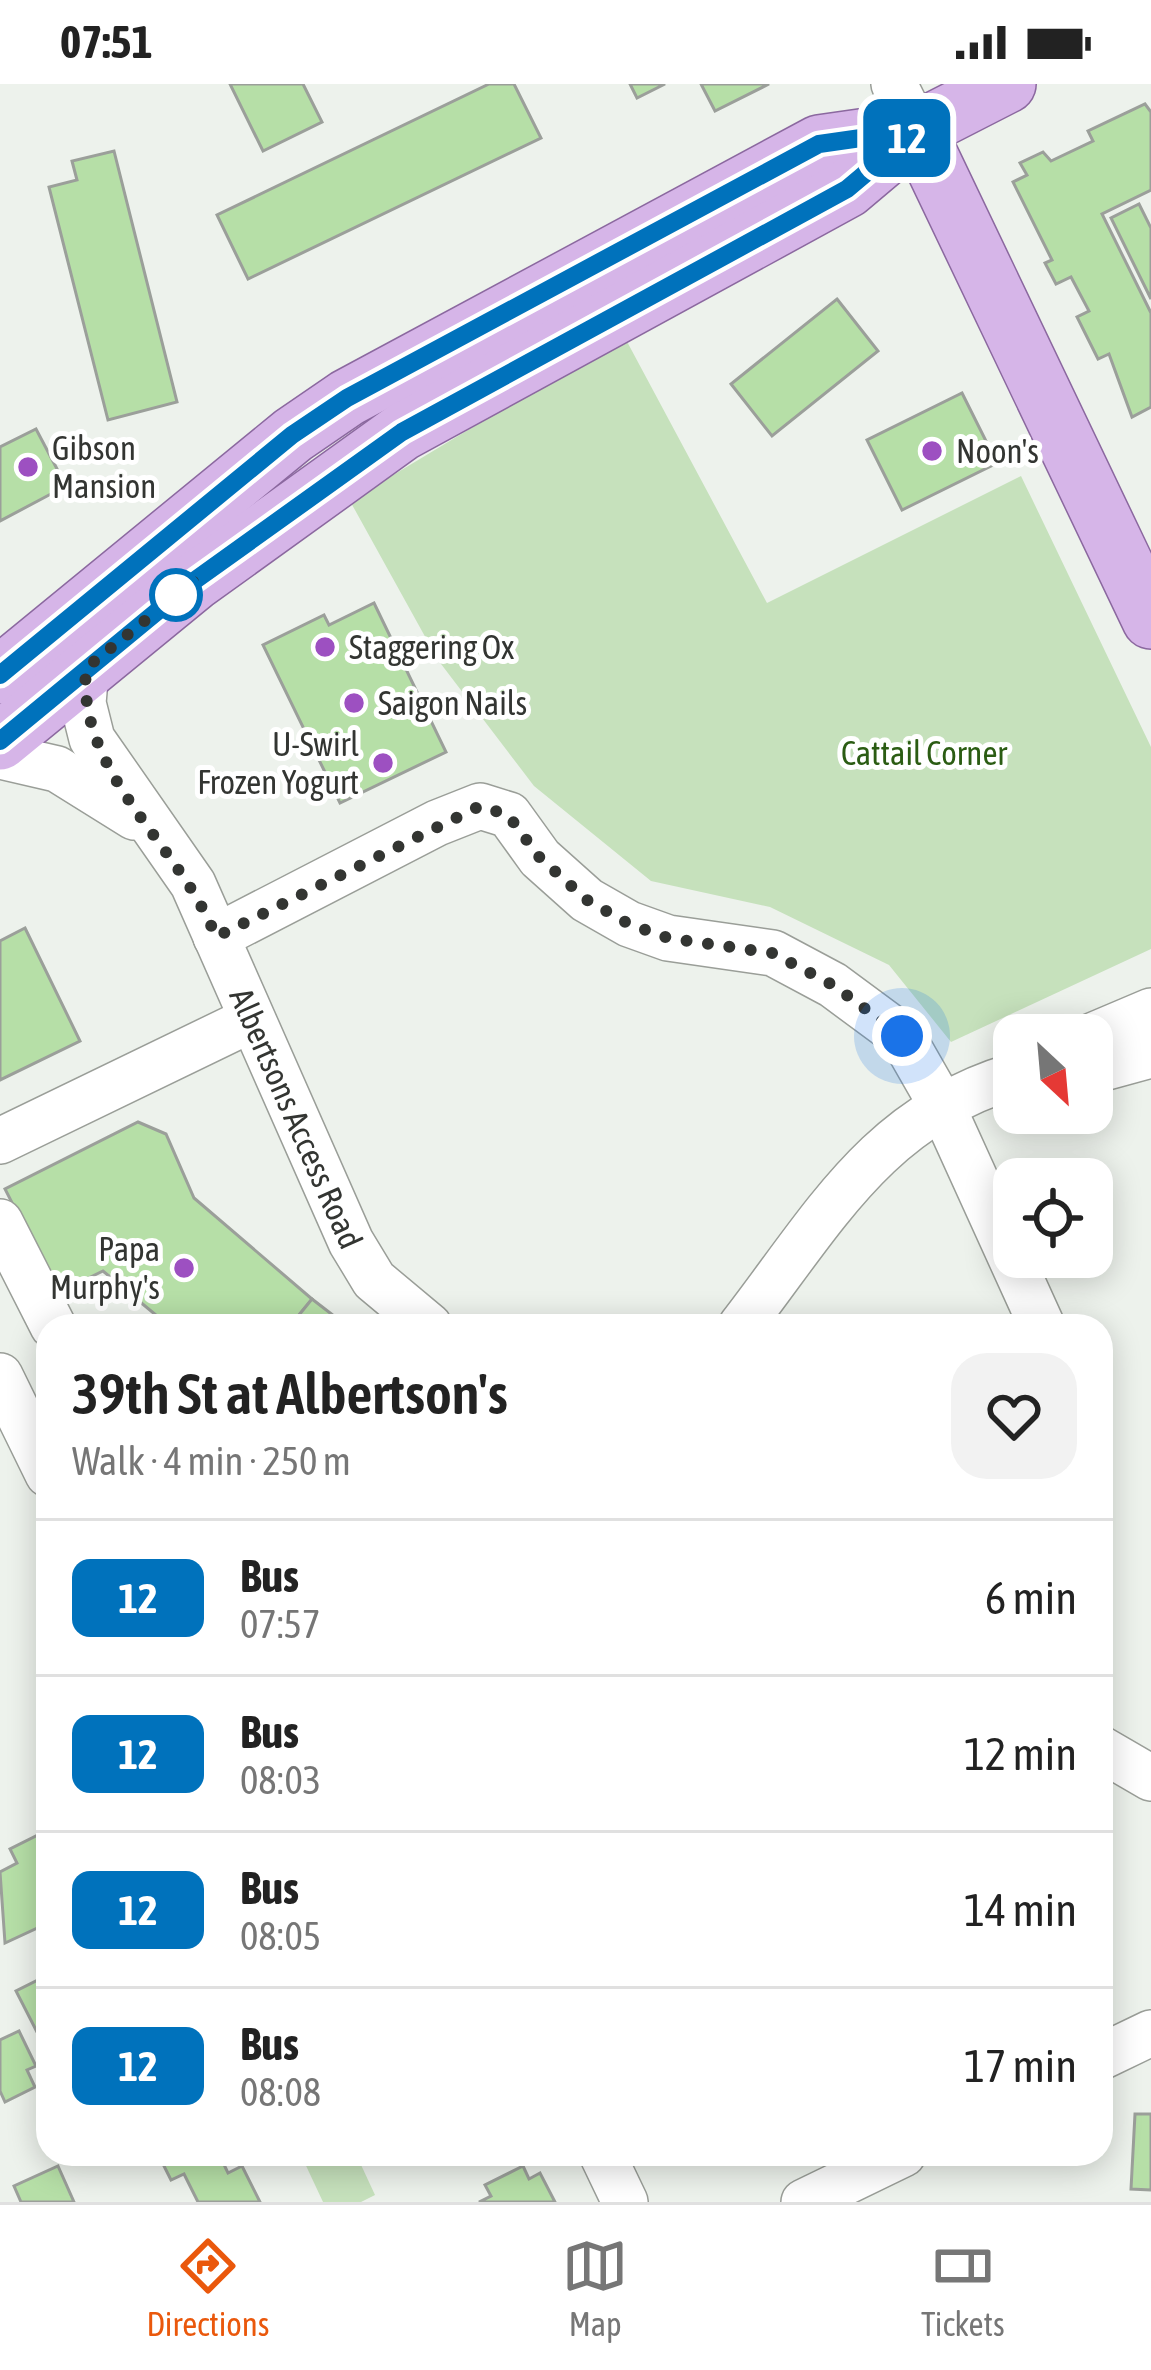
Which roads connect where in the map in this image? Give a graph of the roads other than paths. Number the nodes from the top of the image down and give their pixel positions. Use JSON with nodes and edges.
{"nodes":[{"id":1,"x":1007,"y":84,"type":"edge"},
{"id":2,"x":906,"y":107,"type":"edge"},
{"id":3,"x":1151,"y":620,"type":"edge"},
{"id":4,"x":86,"y":668,"type":"junction"},
{"id":5,"x":12,"y":708,"type":"edge"},
{"id":6,"x":0,"y":756,"type":"edge"},
{"id":7,"x":57,"y":769,"type":"junction"},
{"id":8,"x":151,"y":830,"type":"junction"},
{"id":9,"x":216,"y":937,"type":"junction"},
{"id":10,"x":1151,"y":1010,"type":"edge"},
{"id":11,"x":250,"y":1020,"type":"junction"},
{"id":12,"x":1113,"y":1027,"type":"edge"},
{"id":13,"x":1151,"y":1055,"type":"edge"},
{"id":14,"x":1113,"y":1065,"type":"edge"},
{"id":15,"x":993,"y":1085,"type":"edge"},
{"id":16,"x":942,"y":1106,"type":"junction"},
{"id":17,"x":0,"y":1141,"type":"edge"},
{"id":18,"x":0,"y":1222,"type":"edge"},
{"id":19,"x":47,"y":1314,"type":"edge"},
{"id":20,"x":415,"y":1314,"type":"edge"},
{"id":21,"x":750,"y":1314,"type":"edge"},
{"id":22,"x":1037,"y":1314,"type":"edge"},
{"id":23,"x":23,"y":1398,"type":"edge"},
{"id":24,"x":36,"y":1438,"type":"edge"},
{"id":25,"x":1113,"y":1756,"type":"edge"},
{"id":26,"x":1151,"y":1778,"type":"edge"},
{"id":27,"x":1151,"y":2032,"type":"edge"},
{"id":28,"x":1113,"y":2051,"type":"edge"},
{"id":29,"x":608,"y":2166,"type":"edge"},
{"id":30,"x":878,"y":2166,"type":"edge"},
{"id":31,"x":625,"y":2202,"type":"edge"},
{"id":32,"x":804,"y":2202,"type":"edge"}],
"edges":[{"from":1,"to":2,"type":"main road"},
{"from":2,"to":3,"type":"main road"},
{"from":2,"to":4,"type":"main road"},
{"from":2,"to":5,"type":"main road"},
{"from":4,"to":5,"type":"main road"},
{"from":4,"to":8,"type":"street"},
{"from":5,"to":7,"type":"street"},
{"from":6,"to":7,"type":"street"},
{"from":7,"to":8,"type":"street"},
{"from":8,"to":9,"type":"street","name":"Albertsons Access Road"},
{"from":9,"to":11,"type":"street","name":"Albertsons Access Road"},
{"from":9,"to":16,"type":"street"},
{"from":10,"to":12,"type":"street"},
{"from":11,"to":17,"type":"street"},
{"from":11,"to":20,"type":"street","name":"Albertsons Access Road"},
{"from":13,"to":14,"type":"street"},
{"from":15,"to":16,"type":"street"},
{"from":16,"to":21,"type":"street"},
{"from":16,"to":22,"type":"street"},
{"from":18,"to":19,"type":"street"},
{"from":23,"to":24,"type":"street"},
{"from":25,"to":26,"type":"street"},
{"from":27,"to":28,"type":"street"},
{"from":29,"to":31,"type":"street"},
{"from":30,"to":32,"type":"street"}]}
